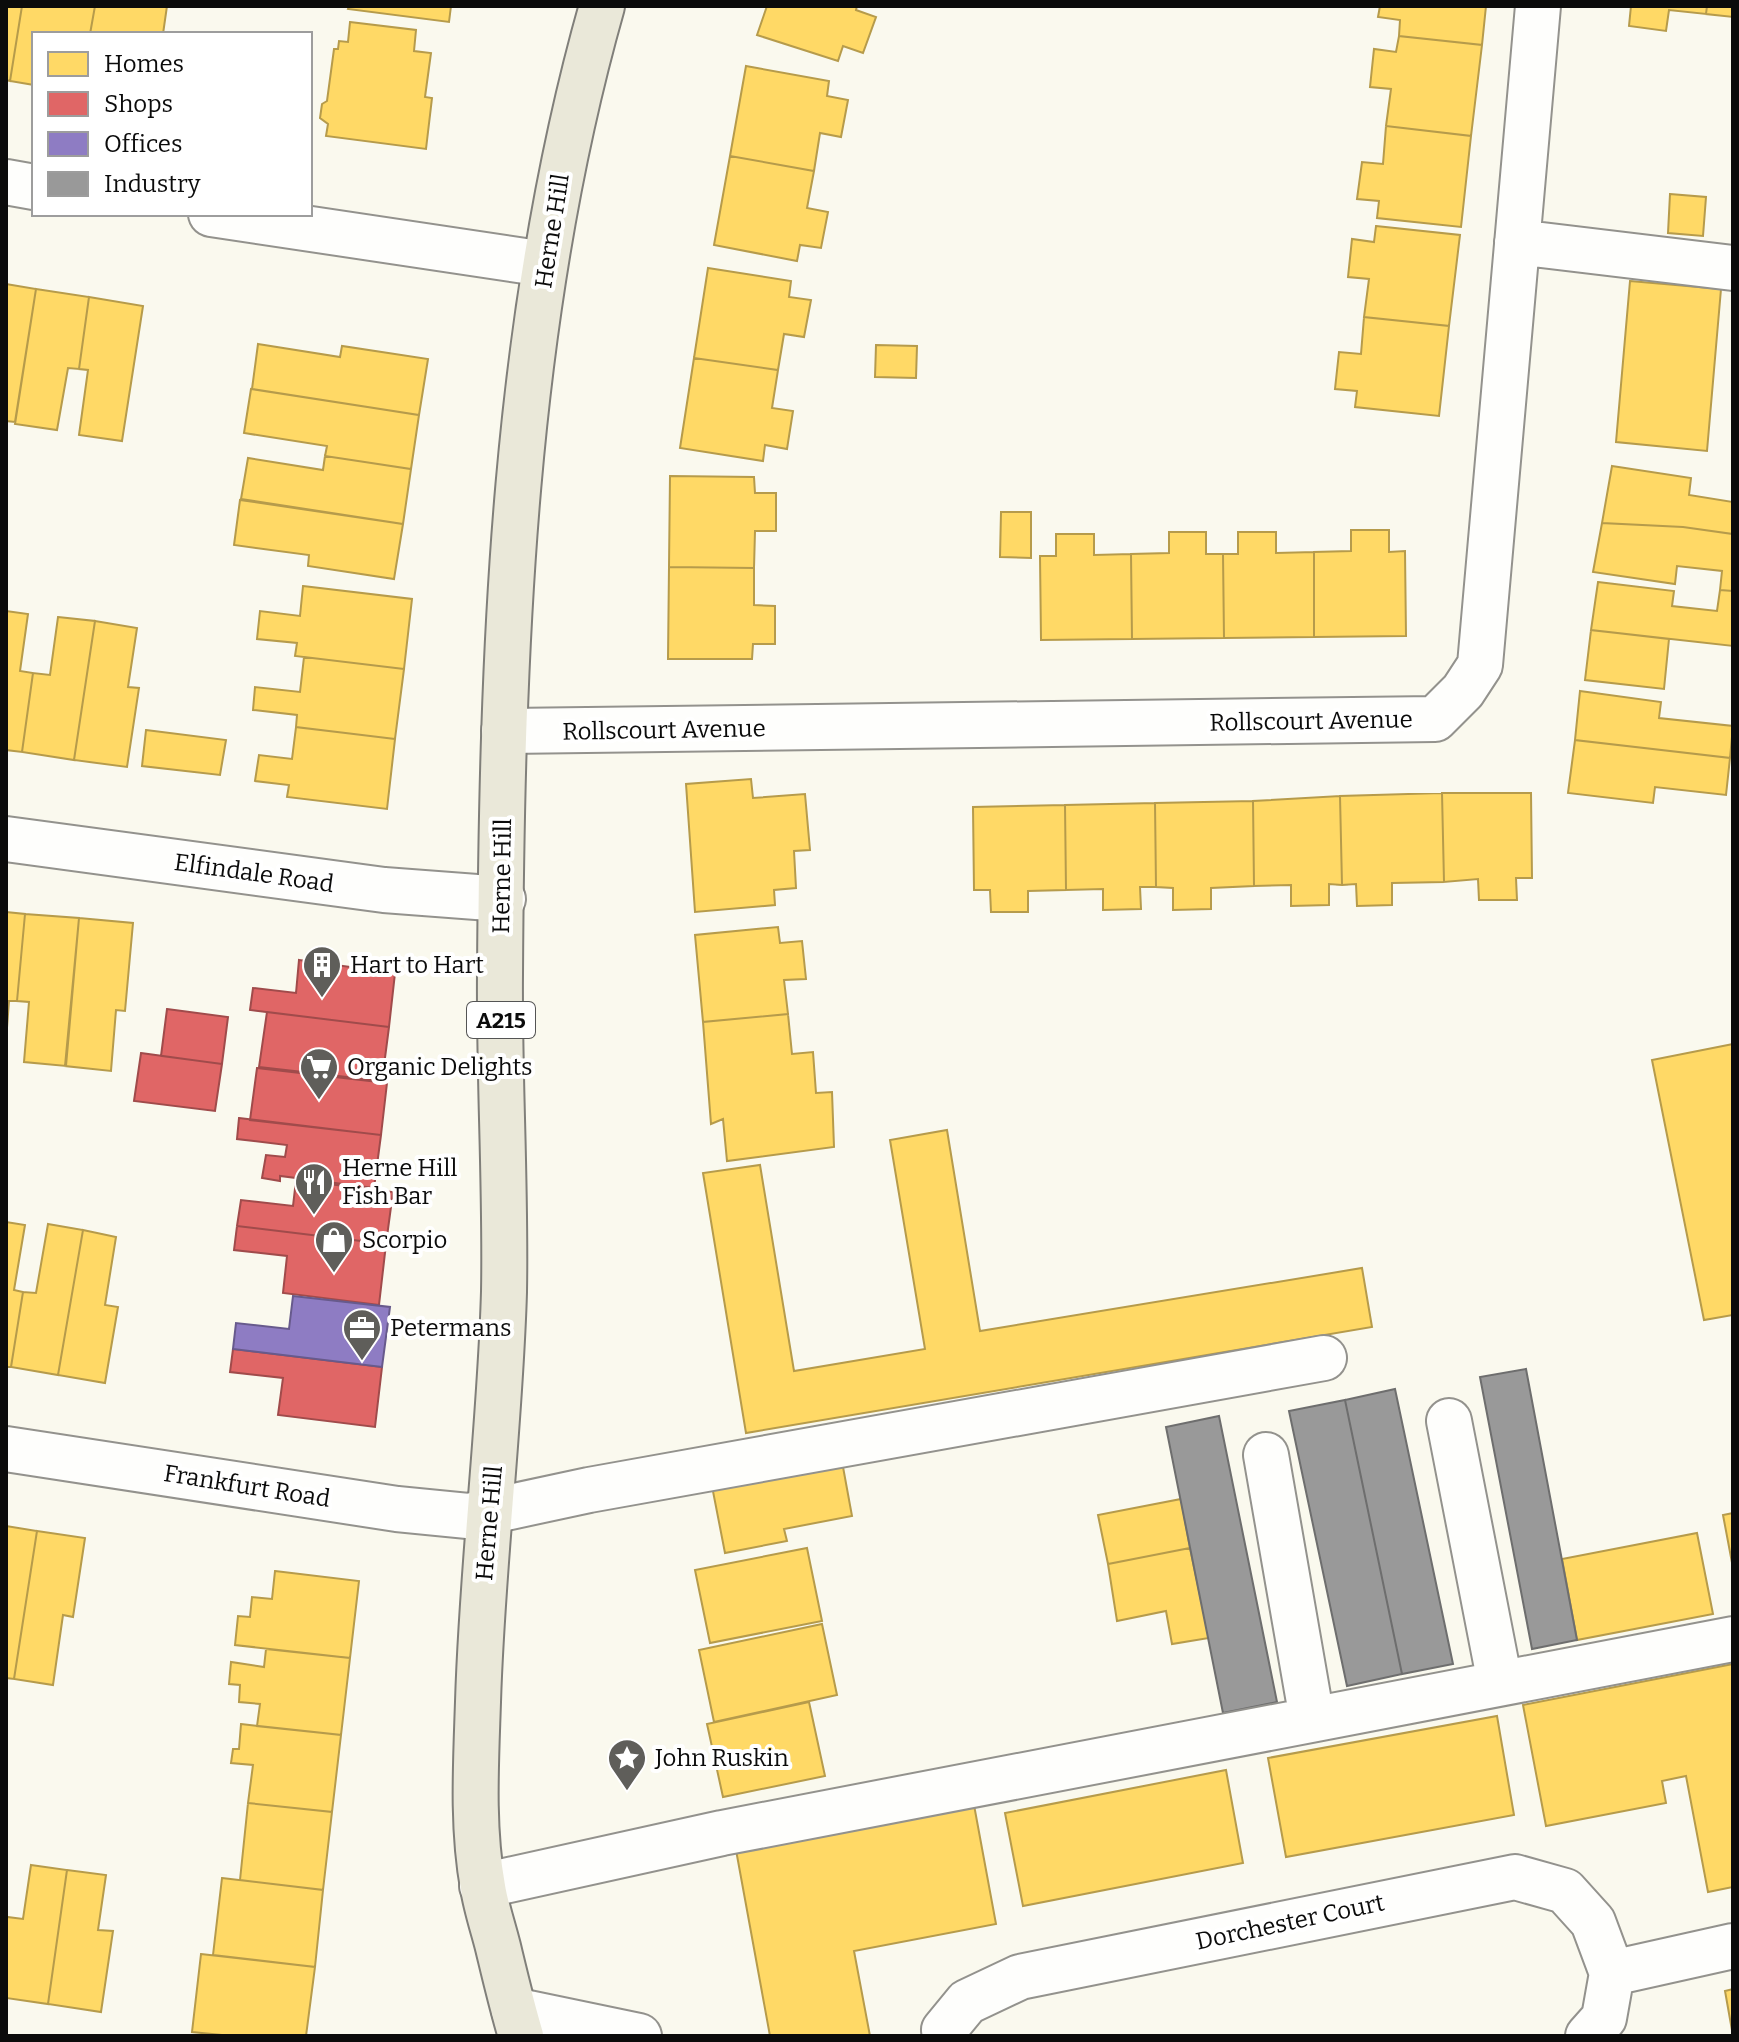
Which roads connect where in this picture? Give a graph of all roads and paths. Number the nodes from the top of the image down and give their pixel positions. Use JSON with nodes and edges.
{"nodes":[{"id":1,"x":602,"y":6,"type":"edge"},
{"id":2,"x":1538,"y":6,"type":"edge"},
{"id":3,"x":6,"y":182,"type":"edge"},
{"id":4,"x":32,"y":187,"type":"edge"},
{"id":5,"x":224,"y":216,"type":"edge"},
{"id":6,"x":1517,"y":242,"type":"junction"},
{"id":7,"x":545,"y":264,"type":"junction"},
{"id":8,"x":1733,"y":268,"type":"edge"},
{"id":9,"x":504,"y":731,"type":"junction"},
{"id":10,"x":6,"y":839,"type":"edge"},
{"id":11,"x":503,"y":899,"type":"junction"},
{"id":12,"x":1324,"y":1358,"type":"dead end"},
{"id":13,"x":1449,"y":1421,"type":"dead end"},
{"id":14,"x":6,"y":1449,"type":"edge"},
{"id":15,"x":1266,"y":1455,"type":"dead end"},
{"id":16,"x":489,"y":1513,"type":"junction"},
{"id":17,"x":1733,"y":1639,"type":"edge"},
{"id":18,"x":1500,"y":1683,"type":"junction"},
{"id":19,"x":1312,"y":1719,"type":"junction"},
{"id":20,"x":482,"y":1886,"type":"junction"},
{"id":21,"x":1733,"y":1946,"type":"edge"},
{"id":22,"x":1612,"y":1973,"type":"junction"},
{"id":23,"x":518,"y":2023,"type":"edge"},
{"id":24,"x":639,"y":2036,"type":"edge"},
{"id":25,"x":945,"y":2036,"type":"edge"},
{"id":26,"x":1588,"y":2036,"type":"edge"}],
"edges":[{"from":1,"to":7,"type":"main road","name":"Herne Hill","number":"A215"},
{"from":2,"to":6,"type":"street","name":"Rollscourt Avenue"},
{"from":3,"to":4,"type":"street"},
{"from":5,"to":7,"type":"street"},
{"from":6,"to":8,"type":"street"},
{"from":6,"to":9,"type":"street","name":"Rollscourt Avenue"},
{"from":7,"to":9,"type":"main road","name":"Herne Hill","number":"A215"},
{"from":9,"to":11,"type":"main road","name":"Herne Hill","number":"A215"},
{"from":10,"to":11,"type":"street","name":"Elfindale Road"},
{"from":11,"to":16,"type":"main road","name":"Herne Hill","number":"A215"},
{"from":12,"to":16,"type":"street","name":"Frankfurt Road"},
{"from":13,"to":18,"type":"street"},
{"from":14,"to":16,"type":"street","name":"Frankfurt Road"},
{"from":15,"to":19,"type":"street"},
{"from":16,"to":20,"type":"main road","name":"Herne Hill","number":"A215"},
{"from":17,"to":18,"type":"street"},
{"from":18,"to":19,"type":"street"},
{"from":19,"to":20,"type":"street"},
{"from":20,"to":23,"type":"main road","name":"Herne Hill","number":"A215"},
{"from":21,"to":22,"type":"street"},
{"from":22,"to":25,"type":"street","name":"Dorchester Court"},
{"from":22,"to":26,"type":"street"},
{"from":23,"to":24,"type":"street"}]}
